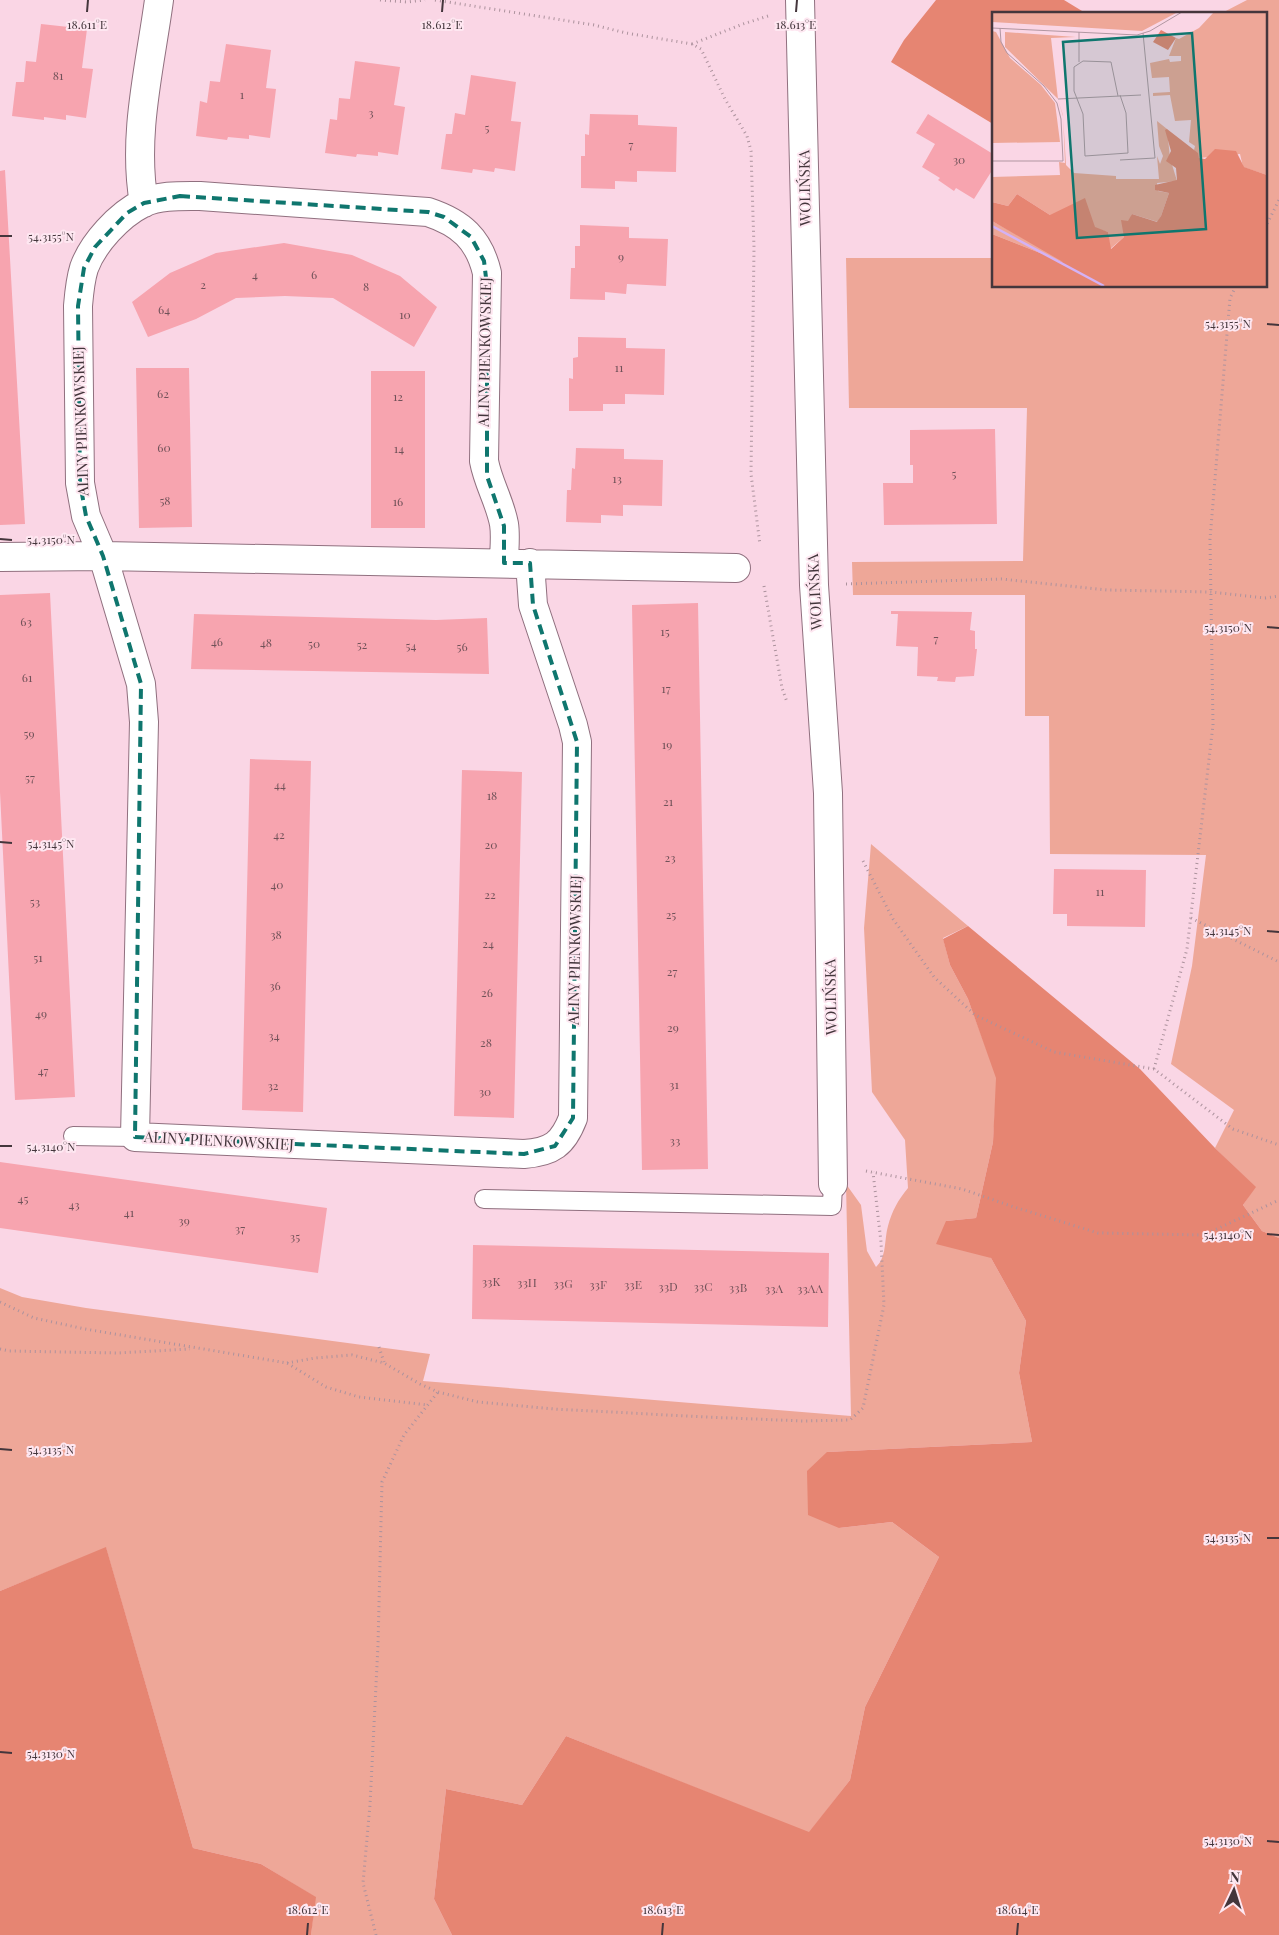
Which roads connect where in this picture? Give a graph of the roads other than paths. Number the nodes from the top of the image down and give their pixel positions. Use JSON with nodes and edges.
{"nodes":[{"id":1,"x":159,"y":0,"type":"edge"},
{"id":2,"x":800,"y":3,"type":"edge"},
{"id":3,"x":144,"y":202,"type":"junction"},
{"id":4,"x":102,"y":556,"type":"junction"},
{"id":5,"x":0,"y":557,"type":"edge"},
{"id":6,"x":517,"y":563,"type":"junction"},
{"id":7,"x":736,"y":568,"type":"dead end"},
{"id":8,"x":73,"y":1136,"type":"dead end"},
{"id":9,"x":135,"y":1137,"type":"junction"},
{"id":10,"x":833,"y":1175,"type":"joint"},
{"id":11,"x":484,"y":1200,"type":"dead end"}],
"edges":[{"from":1,"to":3,"type":"street"},
{"from":2,"to":10,"type":"street","name":"WOLIŃSKA"},
{"from":3,"to":4,"type":"street","name":"ALINY PIENKOWSKIEJ"},
{"from":3,"to":6,"type":"street","name":"ALINY PIENKOWSKIEJ"},
{"from":4,"to":5,"type":"street"},
{"from":4,"to":6,"type":"street"},
{"from":4,"to":9,"type":"street","name":"ALINY PIENKOWSKIEJ"},
{"from":6,"to":7,"type":"street"},
{"from":6,"to":9,"type":"street","name":"ALINY PIENKOWSKIEJ"},
{"from":8,"to":9,"type":"lane"},
{"from":10,"to":11,"type":"lane"}]}
